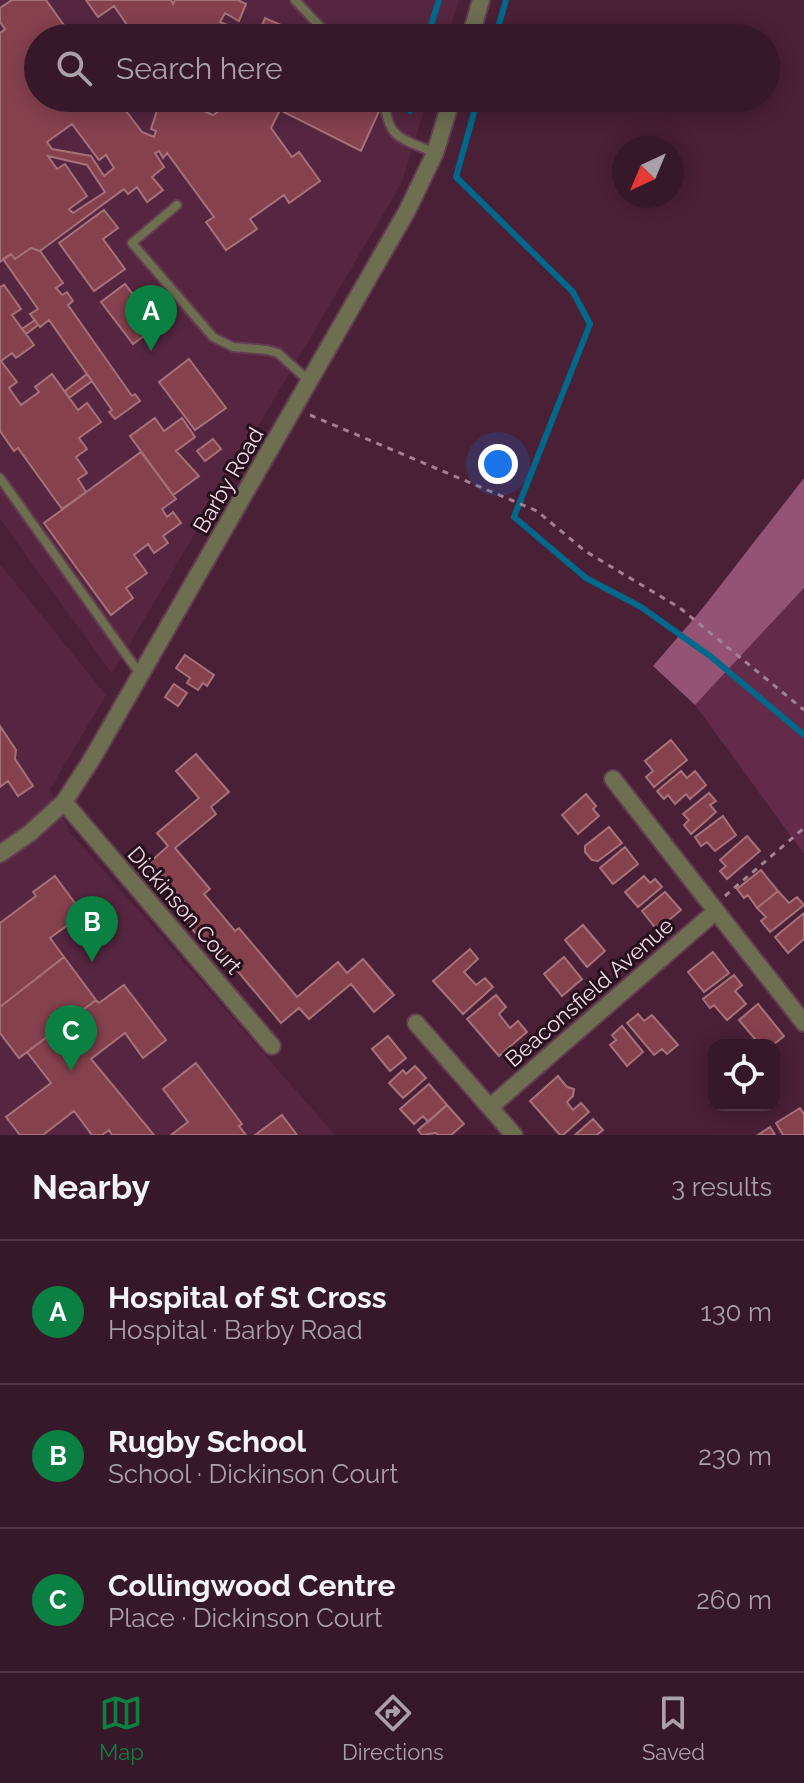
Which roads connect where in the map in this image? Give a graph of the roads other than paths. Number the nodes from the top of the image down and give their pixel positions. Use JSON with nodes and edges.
{"nodes":[{"id":1,"x":295,"y":0,"type":"edge"},
{"id":2,"x":481,"y":0,"type":"edge"},
{"id":3,"x":318,"y":24,"type":"edge"},
{"id":4,"x":474,"y":24,"type":"edge"},
{"id":5,"x":385,"y":112,"type":"edge"},
{"id":6,"x":448,"y":112,"type":"edge"},
{"id":7,"x":435,"y":153,"type":"junction"},
{"id":8,"x":177,"y":205,"type":"dead end"},
{"id":9,"x":309,"y":381,"type":"junction"},
{"id":10,"x":0,"y":478,"type":"edge"},
{"id":11,"x":141,"y":675,"type":"junction"},
{"id":12,"x":613,"y":779,"type":"dead end"},
{"id":13,"x":64,"y":802,"type":"junction"},
{"id":14,"x":0,"y":854,"type":"edge"},
{"id":15,"x":714,"y":909,"type":"junction"},
{"id":16,"x":416,"y":1023,"type":"dead end"},
{"id":17,"x":804,"y":1023,"type":"edge"},
{"id":18,"x":272,"y":1046,"type":"dead end"},
{"id":19,"x":490,"y":1107,"type":"junction"},
{"id":20,"x":514,"y":1135,"type":"edge"}],
"edges":[{"from":1,"to":3,"type":"lane"},
{"from":2,"to":4,"type":"street"},
{"from":5,"to":7,"type":"lane"},
{"from":6,"to":7,"type":"street","name":"Barby Road"},
{"from":7,"to":9,"type":"street","name":"Barby Road"},
{"from":8,"to":9,"type":"lane"},
{"from":9,"to":11,"type":"street","name":"Barby Road"},
{"from":10,"to":11,"type":"lane"},
{"from":11,"to":13,"type":"street","name":"Barby Road"},
{"from":12,"to":15,"type":"street"},
{"from":13,"to":14,"type":"street","name":"Barby Road"},
{"from":13,"to":18,"type":"street","name":"Dickinson Court"},
{"from":15,"to":17,"type":"street"},
{"from":15,"to":19,"type":"street","name":"Beaconsfield Avenue"},
{"from":16,"to":19,"type":"street"},
{"from":19,"to":20,"type":"street"}]}
